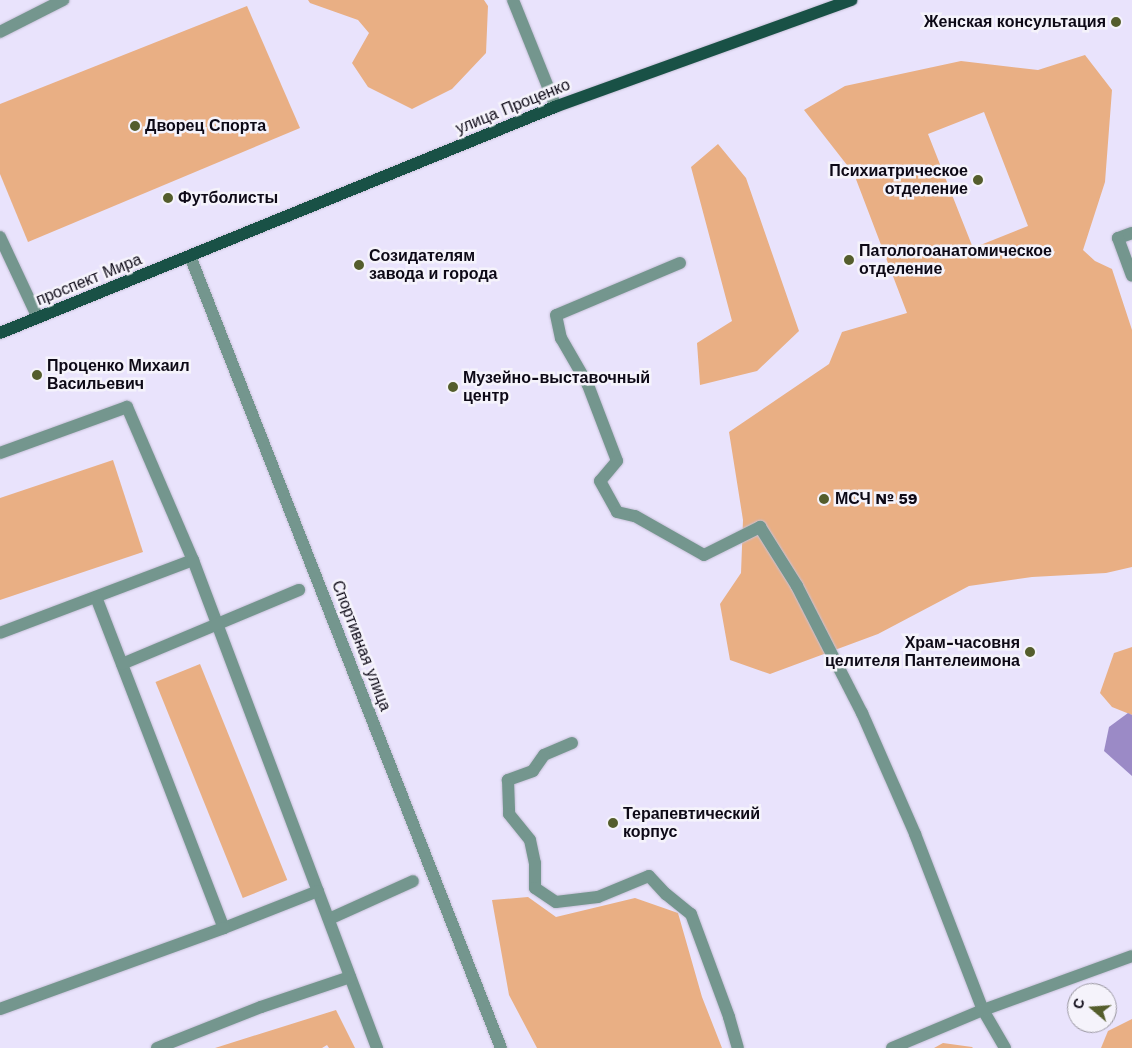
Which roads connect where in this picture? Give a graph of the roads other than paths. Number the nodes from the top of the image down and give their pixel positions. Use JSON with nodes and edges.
{"nodes":[{"id":1,"x":63,"y":0,"type":"edge"},
{"id":2,"x":513,"y":0,"type":"edge"},
{"id":3,"x":852,"y":0,"type":"edge"},
{"id":4,"x":0,"y":32,"type":"edge"},
{"id":5,"x":556,"y":107,"type":"junction"},
{"id":6,"x":1132,"y":233,"type":"edge"},
{"id":7,"x":0,"y":237,"type":"edge"},
{"id":8,"x":190,"y":256,"type":"junction"},
{"id":9,"x":680,"y":263,"type":"dead end"},
{"id":10,"x":1132,"y":276,"type":"edge"},
{"id":11,"x":38,"y":318,"type":"junction"},
{"id":12,"x":0,"y":333,"type":"edge"},
{"id":13,"x":0,"y":453,"type":"edge"},
{"id":14,"x":193,"y":560,"type":"junction"},
{"id":15,"x":299,"y":590,"type":"dead end"},
{"id":16,"x":96,"y":597,"type":"junction"},
{"id":17,"x":217,"y":624,"type":"junction"},
{"id":18,"x":0,"y":633,"type":"edge"},
{"id":19,"x":122,"y":664,"type":"junction"},
{"id":20,"x":572,"y":744,"type":"dead end"},
{"id":21,"x":412,"y":881,"type":"dead end"},
{"id":22,"x":318,"y":891,"type":"junction"},
{"id":23,"x":329,"y":919,"type":"junction"},
{"id":24,"x":224,"y":928,"type":"junction"},
{"id":25,"x":1132,"y":956,"type":"edge"},
{"id":26,"x":350,"y":977,"type":"junction"},
{"id":27,"x":0,"y":1009,"type":"edge"},
{"id":28,"x":983,"y":1010,"type":"junction"},
{"id":29,"x":157,"y":1048,"type":"edge"},
{"id":30,"x":377,"y":1048,"type":"edge"},
{"id":31,"x":501,"y":1048,"type":"edge"},
{"id":32,"x":738,"y":1048,"type":"edge"},
{"id":33,"x":892,"y":1048,"type":"edge"},
{"id":34,"x":1005,"y":1048,"type":"edge"}],
"edges":[{"from":1,"to":4,"type":"street"},
{"from":2,"to":5,"type":"street"},
{"from":3,"to":5,"type":"main road","name":"улица Проценко"},
{"from":5,"to":8,"type":"main road","name":"улица Проценко"},
{"from":6,"to":10,"type":"street"},
{"from":7,"to":11,"type":"street"},
{"from":8,"to":11,"type":"main road","name":"проспект Мира"},
{"from":8,"to":31,"type":"street","name":"Спортивная улица"},
{"from":9,"to":28,"type":"street"},
{"from":11,"to":12,"type":"main road","name":"проспект Мира"},
{"from":13,"to":14,"type":"street"},
{"from":14,"to":16,"type":"street"},
{"from":14,"to":17,"type":"street"},
{"from":15,"to":17,"type":"street"},
{"from":16,"to":18,"type":"street"},
{"from":16,"to":19,"type":"street"},
{"from":17,"to":19,"type":"street"},
{"from":17,"to":22,"type":"street"},
{"from":19,"to":24,"type":"street"},
{"from":20,"to":32,"type":"street"},
{"from":21,"to":23,"type":"street"},
{"from":22,"to":23,"type":"street"},
{"from":22,"to":24,"type":"street"},
{"from":23,"to":26,"type":"street"},
{"from":24,"to":27,"type":"street"},
{"from":25,"to":28,"type":"street"},
{"from":26,"to":29,"type":"street"},
{"from":26,"to":30,"type":"street"},
{"from":28,"to":33,"type":"street"},
{"from":28,"to":34,"type":"street"}]}
